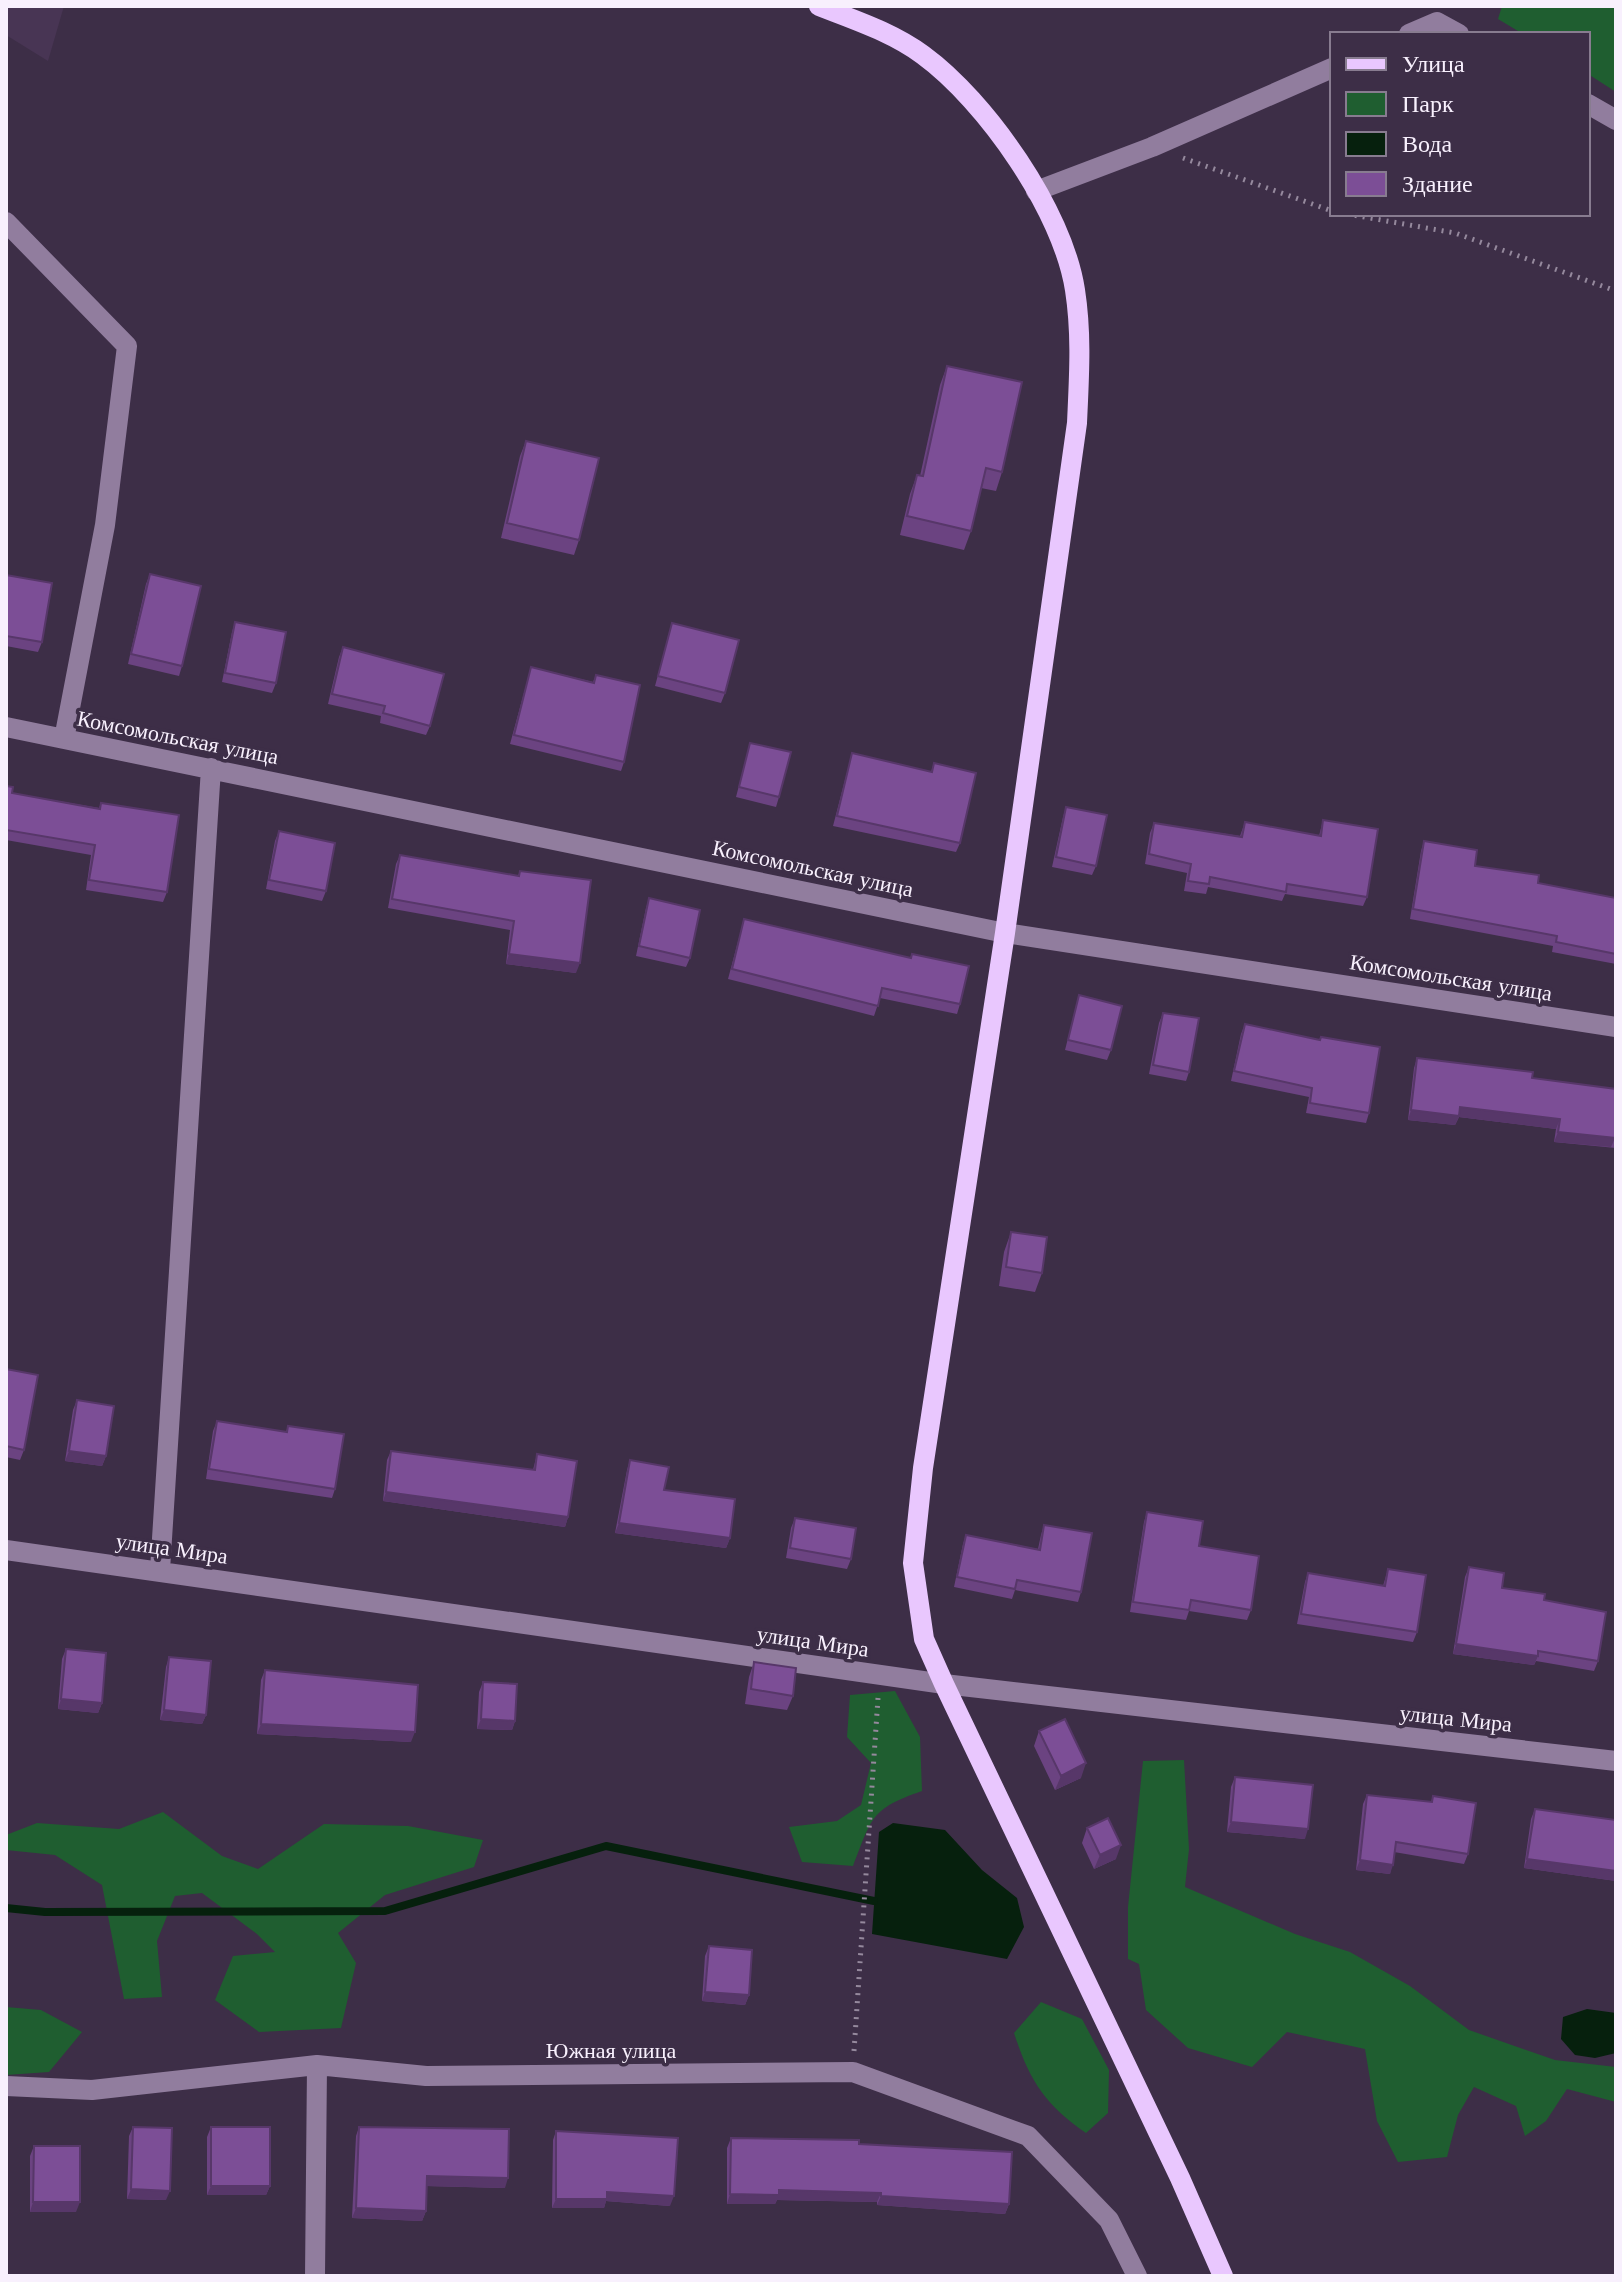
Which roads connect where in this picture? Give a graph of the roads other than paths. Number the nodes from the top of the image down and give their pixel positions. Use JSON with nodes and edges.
{"nodes":[{"id":1,"x":819,"y":6,"type":"edge"},
{"id":2,"x":1414,"y":32,"type":"edge"},
{"id":3,"x":1455,"y":32,"type":"edge"},
{"id":4,"x":1330,"y":69,"type":"edge"},
{"id":5,"x":1590,"y":105,"type":"edge"},
{"id":6,"x":1616,"y":120,"type":"edge"},
{"id":7,"x":1036,"y":191,"type":"junction"},
{"id":8,"x":6,"y":222,"type":"edge"},
{"id":9,"x":6,"y":727,"type":"edge"},
{"id":10,"x":64,"y":739,"type":"junction"},
{"id":11,"x":211,"y":768,"type":"junction"},
{"id":12,"x":1005,"y":933,"type":"junction"},
{"id":13,"x":1616,"y":1027,"type":"edge"},
{"id":14,"x":6,"y":1550,"type":"edge"},
{"id":15,"x":160,"y":1570,"type":"junction"},
{"id":16,"x":944,"y":1684,"type":"junction"},
{"id":17,"x":1616,"y":1761,"type":"edge"},
{"id":18,"x":317,"y":2065,"type":"junction"},
{"id":19,"x":6,"y":2086,"type":"edge"},
{"id":20,"x":315,"y":2276,"type":"edge"},
{"id":21,"x":1137,"y":2276,"type":"edge"},
{"id":22,"x":1223,"y":2276,"type":"edge"}],
"edges":[{"from":1,"to":7,"type":"main road"},
{"from":2,"to":3,"type":"street"},
{"from":4,"to":7,"type":"street"},
{"from":5,"to":6,"type":"street"},
{"from":7,"to":12,"type":"main road"},
{"from":8,"to":10,"type":"street"},
{"from":9,"to":10,"type":"street","name":"Комсомольская улица"},
{"from":10,"to":11,"type":"street","name":"Комсомольская улица"},
{"from":11,"to":12,"type":"street","name":"Комсомольская улица"},
{"from":11,"to":15,"type":"street"},
{"from":12,"to":13,"type":"street","name":"Комсомольская улица"},
{"from":12,"to":16,"type":"main road"},
{"from":14,"to":15,"type":"street","name":"улица Мира"},
{"from":15,"to":16,"type":"street","name":"улица Мира"},
{"from":16,"to":17,"type":"street","name":"улица Мира"},
{"from":16,"to":22,"type":"main road"},
{"from":18,"to":19,"type":"street","name":"Южная улица"},
{"from":18,"to":20,"type":"street"},
{"from":18,"to":21,"type":"street","name":"Южная улица"}]}
